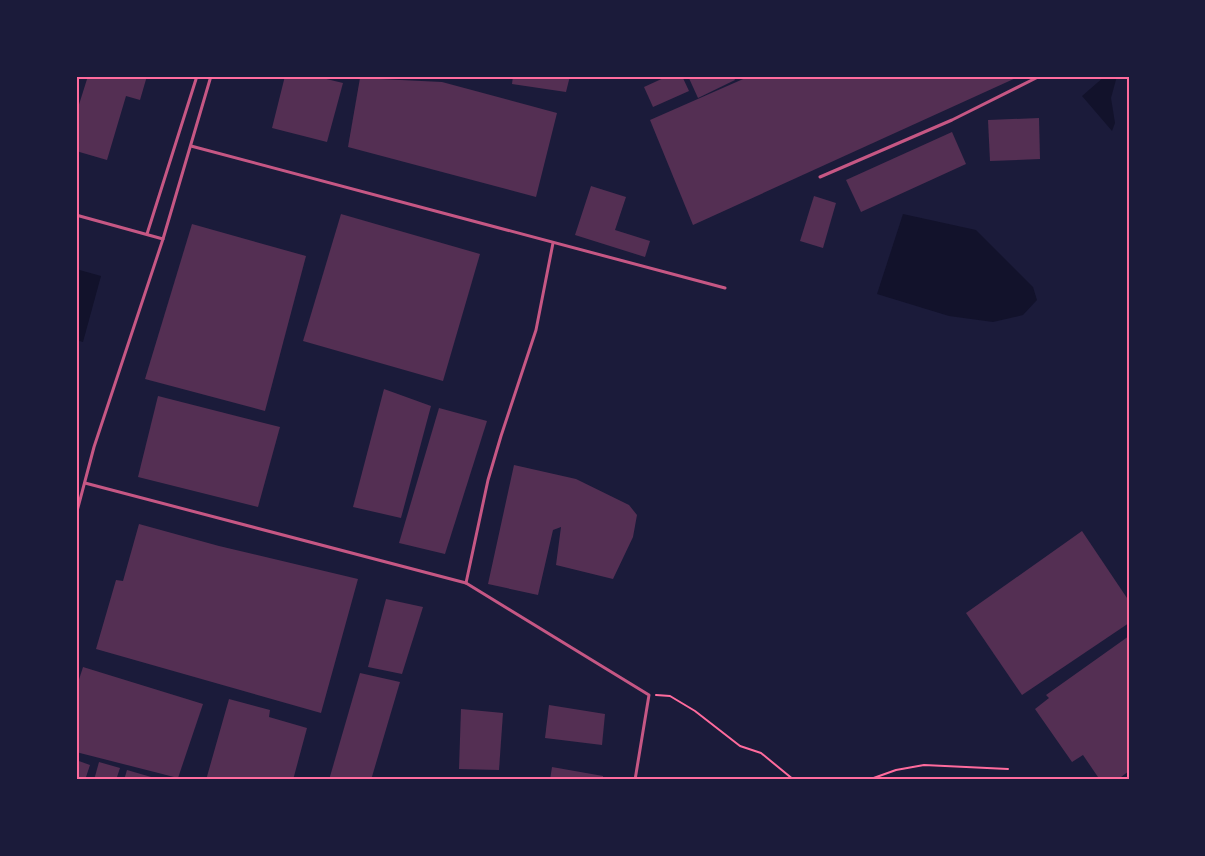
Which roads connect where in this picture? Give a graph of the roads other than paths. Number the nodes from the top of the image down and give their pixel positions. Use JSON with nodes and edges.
{"nodes":[{"id":1,"x":197,"y":76,"type":"edge"},
{"id":2,"x":211,"y":76,"type":"edge"},
{"id":3,"x":1040,"y":76,"type":"edge"},
{"id":4,"x":191,"y":146,"type":"junction"},
{"id":5,"x":820,"y":177,"type":"dead end"},
{"id":6,"x":76,"y":215,"type":"edge"},
{"id":7,"x":147,"y":234,"type":"junction"},
{"id":8,"x":163,"y":239,"type":"junction"},
{"id":9,"x":553,"y":242,"type":"junction"},
{"id":10,"x":725,"y":288,"type":"dead end"},
{"id":11,"x":85,"y":483,"type":"junction"},
{"id":12,"x":76,"y":515,"type":"edge"},
{"id":13,"x":466,"y":583,"type":"junction"},
{"id":14,"x":635,"y":780,"type":"edge"}],
"edges":[{"from":1,"to":7,"type":"lane"},
{"from":2,"to":4,"type":"lane"},
{"from":3,"to":5,"type":"lane"},
{"from":4,"to":8,"type":"lane"},
{"from":4,"to":9,"type":"lane"},
{"from":6,"to":7,"type":"lane"},
{"from":7,"to":8,"type":"lane"},
{"from":8,"to":11,"type":"lane"},
{"from":9,"to":10,"type":"lane"},
{"from":9,"to":13,"type":"lane"},
{"from":11,"to":12,"type":"lane"},
{"from":11,"to":13,"type":"lane"},
{"from":13,"to":14,"type":"lane"}]}
